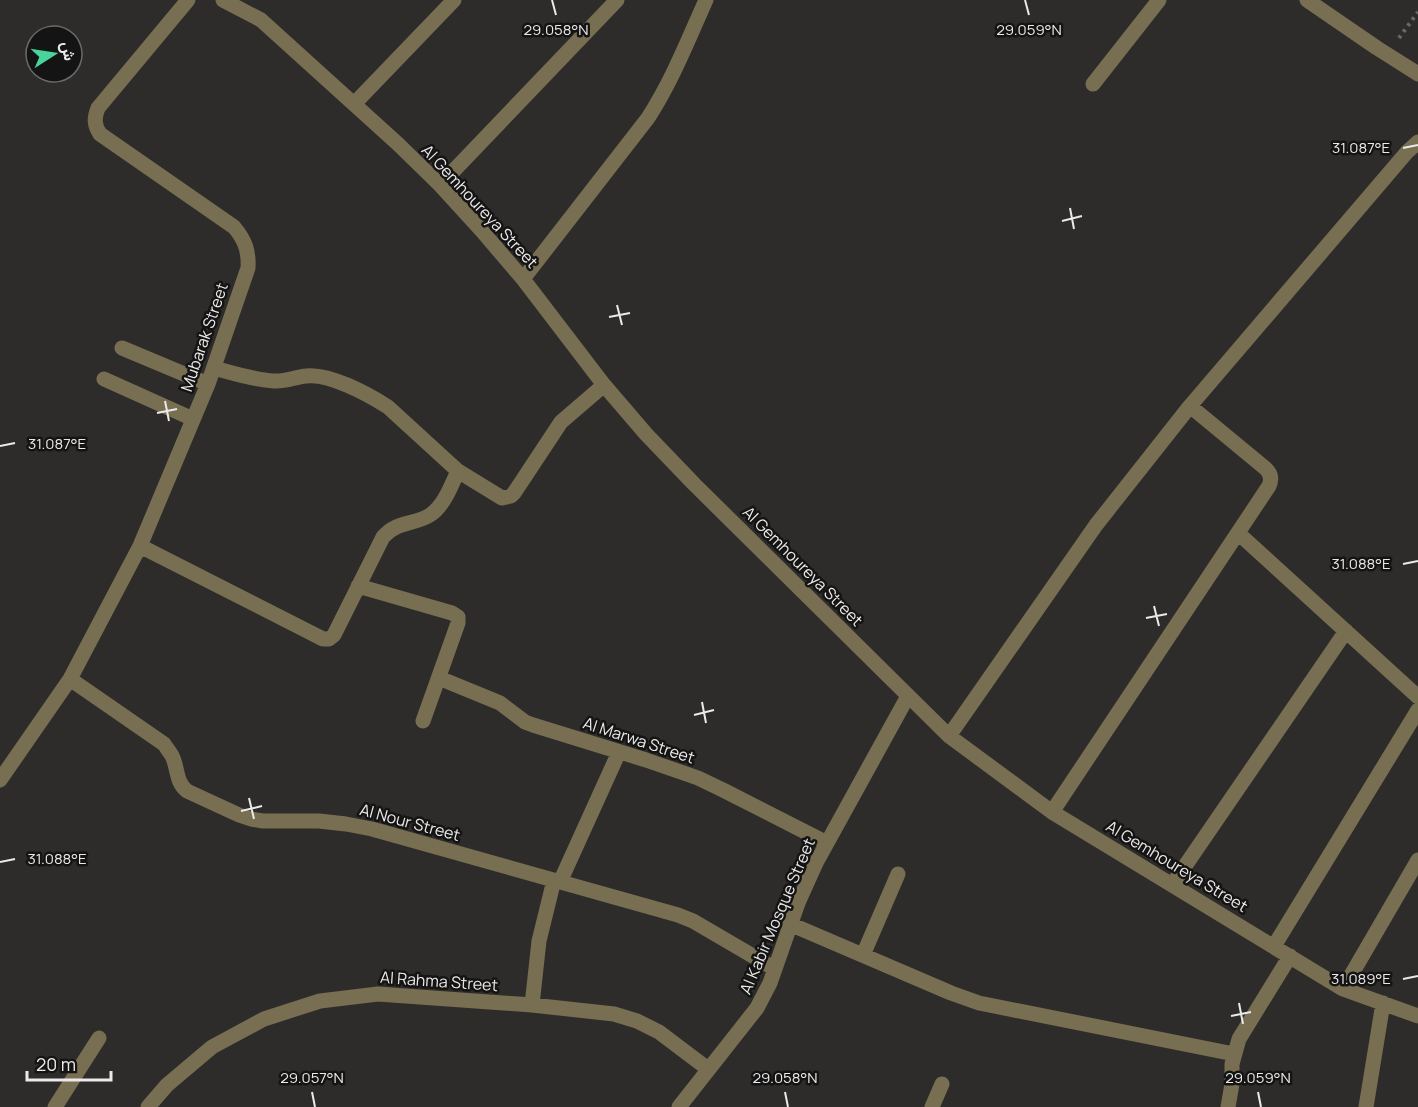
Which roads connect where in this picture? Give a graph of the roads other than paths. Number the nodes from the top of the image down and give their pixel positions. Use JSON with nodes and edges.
{"nodes":[{"id":1,"x":188,"y":0,"type":"edge"},
{"id":2,"x":223,"y":0,"type":"edge"},
{"id":3,"x":250,"y":0,"type":"edge"},
{"id":4,"x":454,"y":0,"type":"edge"},
{"id":5,"x":618,"y":0,"type":"edge"},
{"id":6,"x":706,"y":0,"type":"edge"},
{"id":7,"x":1159,"y":0,"type":"edge"},
{"id":8,"x":1307,"y":0,"type":"edge"},
{"id":9,"x":261,"y":20,"type":"junction"},
{"id":10,"x":1418,"y":74,"type":"edge"},
{"id":11,"x":1093,"y":84,"type":"dead end"},
{"id":12,"x":354,"y":104,"type":"junction"},
{"id":13,"x":1418,"y":142,"type":"edge"},
{"id":14,"x":440,"y":185,"type":"junction"},
{"id":15,"x":523,"y":279,"type":"junction"},
{"id":16,"x":122,"y":348,"type":"dead end"},
{"id":17,"x":214,"y":368,"type":"junction"},
{"id":18,"x":104,"y":379,"type":"dead end"},
{"id":19,"x":208,"y":384,"type":"junction"},
{"id":20,"x":603,"y":385,"type":"junction"},
{"id":21,"x":1190,"y":405,"type":"junction"},
{"id":22,"x":193,"y":420,"type":"junction"},
{"id":23,"x":458,"y":471,"type":"junction"},
{"id":24,"x":1238,"y":533,"type":"junction"},
{"id":25,"x":140,"y":546,"type":"junction"},
{"id":26,"x":358,"y":586,"type":"junction"},
{"id":27,"x":1346,"y":632,"type":"junction"},
{"id":28,"x":439,"y":678,"type":"junction"},
{"id":29,"x":70,"y":679,"type":"junction"},
{"id":30,"x":909,"y":696,"type":"junction"},
{"id":31,"x":1418,"y":697,"type":"edge"},
{"id":32,"x":1418,"y":710,"type":"edge"},
{"id":33,"x":423,"y":721,"type":"dead end"},
{"id":34,"x":949,"y":736,"type":"junction"},
{"id":35,"x":619,"y":752,"type":"junction"},
{"id":36,"x":0,"y":780,"type":"edge"},
{"id":37,"x":1052,"y":812,"type":"junction"},
{"id":38,"x":827,"y":843,"type":"junction"},
{"id":39,"x":1418,"y":860,"type":"edge"},
{"id":40,"x":898,"y":874,"type":"dead end"},
{"id":41,"x":557,"y":881,"type":"junction"},
{"id":42,"x":1172,"y":885,"type":"junction"},
{"id":43,"x":790,"y":924,"type":"junction"},
{"id":44,"x":1274,"y":946,"type":"junction"},
{"id":45,"x":863,"y":955,"type":"junction"},
{"id":46,"x":1290,"y":956,"type":"junction"},
{"id":47,"x":775,"y":969,"type":"junction"},
{"id":48,"x":1343,"y":989,"type":"junction"},
{"id":49,"x":1383,"y":1003,"type":"junction"},
{"id":50,"x":532,"y":1005,"type":"junction"},
{"id":51,"x":1418,"y":1016,"type":"edge"},
{"id":52,"x":99,"y":1038,"type":"dead end"},
{"id":53,"x":1234,"y":1054,"type":"junction"},
{"id":54,"x":708,"y":1069,"type":"junction"},
{"id":55,"x":942,"y":1084,"type":"dead end"},
{"id":56,"x":55,"y":1107,"type":"edge"},
{"id":57,"x":148,"y":1107,"type":"edge"},
{"id":58,"x":679,"y":1107,"type":"edge"},
{"id":59,"x":932,"y":1107,"type":"edge"},
{"id":60,"x":1227,"y":1107,"type":"edge"},
{"id":61,"x":1366,"y":1107,"type":"edge"}],
"edges":[{"from":1,"to":17,"type":"street","name":"Mubarak Street"},
{"from":2,"to":9,"type":"street","name":"Al Gemhoureya Street"},
{"from":3,"to":9,"type":"street","name":"Al Gemhoureya Street"},
{"from":4,"to":12,"type":"street"},
{"from":5,"to":14,"type":"street"},
{"from":6,"to":15,"type":"street"},
{"from":7,"to":11,"type":"street"},
{"from":8,"to":10,"type":"street"},
{"from":9,"to":12,"type":"street","name":"Al Gemhoureya Street"},
{"from":12,"to":14,"type":"street","name":"Al Gemhoureya Street"},
{"from":13,"to":21,"type":"street"},
{"from":14,"to":15,"type":"street","name":"Al Gemhoureya Street"},
{"from":15,"to":20,"type":"street","name":"Al Gemhoureya Street"},
{"from":16,"to":19,"type":"street"},
{"from":17,"to":19,"type":"street","name":"Mubarak Street"},
{"from":17,"to":23,"type":"street"},
{"from":18,"to":22,"type":"street"},
{"from":19,"to":22,"type":"street","name":"Mubarak Street"},
{"from":20,"to":23,"type":"street"},
{"from":20,"to":30,"type":"street","name":"Al Gemhoureya Street"},
{"from":21,"to":24,"type":"street"},
{"from":21,"to":34,"type":"street"},
{"from":22,"to":25,"type":"street","name":"Mubarak Street"},
{"from":23,"to":26,"type":"street"},
{"from":24,"to":27,"type":"street"},
{"from":24,"to":37,"type":"street"},
{"from":25,"to":26,"type":"street"},
{"from":25,"to":29,"type":"street","name":"Mubarak Street"},
{"from":26,"to":28,"type":"street"},
{"from":27,"to":31,"type":"street"},
{"from":27,"to":42,"type":"street"},
{"from":28,"to":33,"type":"street"},
{"from":28,"to":35,"type":"street","name":"Al Marwa Street"},
{"from":29,"to":36,"type":"street","name":"Mubarak Street"},
{"from":29,"to":41,"type":"street","name":"Al Nour Street"},
{"from":30,"to":34,"type":"street","name":"Al Gemhoureya Street"},
{"from":30,"to":38,"type":"street","name":"Al Kabir Mosque Street"},
{"from":32,"to":44,"type":"street"},
{"from":34,"to":37,"type":"street","name":"Al Gemhoureya Street"},
{"from":35,"to":38,"type":"street","name":"Al Marwa Street"},
{"from":35,"to":41,"type":"street"},
{"from":37,"to":42,"type":"street","name":"Al Gemhoureya Street"},
{"from":38,"to":43,"type":"street","name":"Al Kabir Mosque Street"},
{"from":39,"to":48,"type":"street"},
{"from":40,"to":45,"type":"street"},
{"from":41,"to":47,"type":"street","name":"Al Nour Street"},
{"from":41,"to":50,"type":"street"},
{"from":42,"to":44,"type":"street","name":"Al Gemhoureya Street"},
{"from":43,"to":45,"type":"street"},
{"from":43,"to":47,"type":"street","name":"Al Kabir Mosque Street"},
{"from":44,"to":46,"type":"street","name":"Al Gemhoureya Street"},
{"from":45,"to":53,"type":"street"},
{"from":46,"to":48,"type":"street","name":"Al Gemhoureya Street"},
{"from":46,"to":53,"type":"street"},
{"from":47,"to":54,"type":"street","name":"Al Kabir Mosque Street"},
{"from":48,"to":49,"type":"street","name":"Al Gemhoureya Street"},
{"from":49,"to":51,"type":"street","name":"Al Gemhoureya Street"},
{"from":49,"to":61,"type":"street"},
{"from":50,"to":54,"type":"street","name":"Al Rahma Street"},
{"from":50,"to":57,"type":"street","name":"Al Rahma Street"},
{"from":52,"to":56,"type":"street"},
{"from":53,"to":60,"type":"street"},
{"from":54,"to":58,"type":"street","name":"Al Kabir Mosque Street"},
{"from":55,"to":59,"type":"street"}]}
